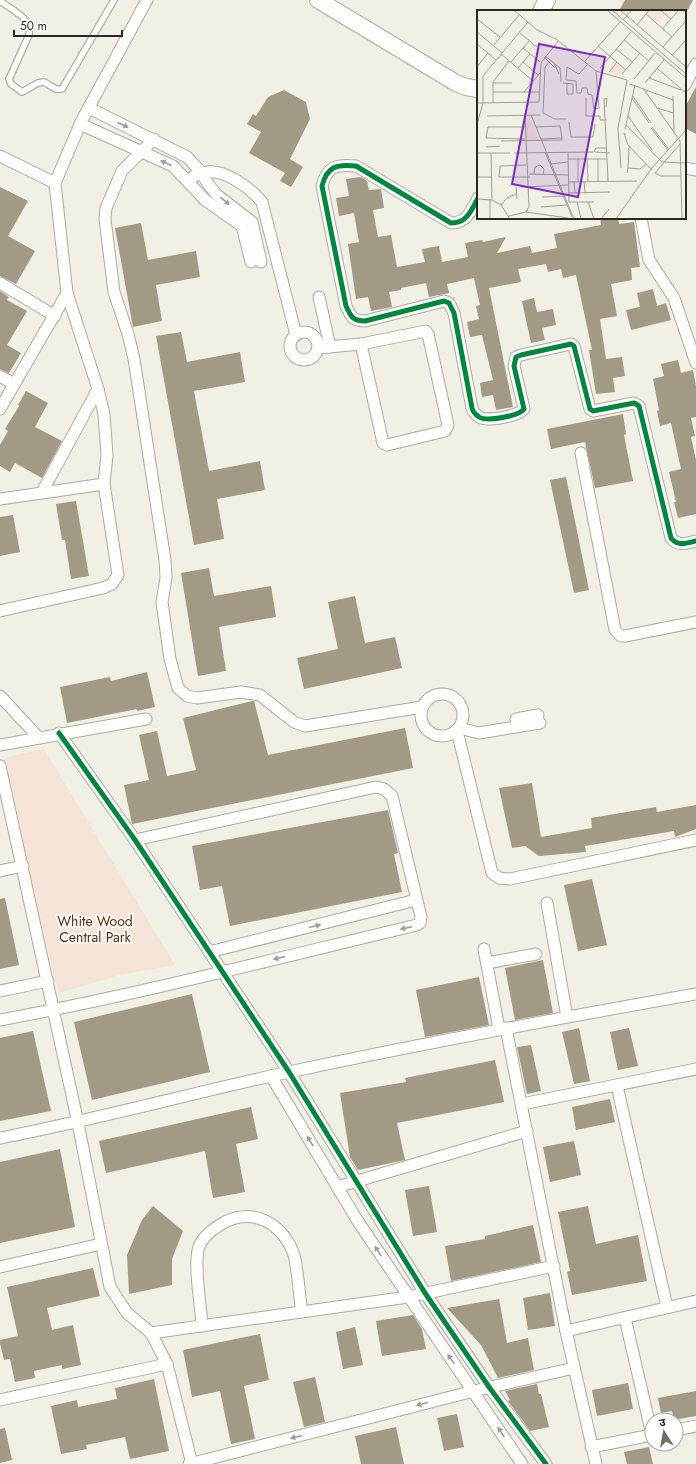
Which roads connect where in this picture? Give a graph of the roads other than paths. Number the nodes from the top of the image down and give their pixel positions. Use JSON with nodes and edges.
{"nodes":[{"id":1,"x":114,"y":0,"type":"edge"},
{"id":2,"x":147,"y":0,"type":"edge"},
{"id":3,"x":318,"y":0,"type":"edge"},
{"id":4,"x":547,"y":0,"type":"edge"},
{"id":5,"x":0,"y":1,"type":"edge"},
{"id":6,"x":542,"y":10,"type":"edge"},
{"id":7,"x":696,"y":64,"type":"edge"},
{"id":8,"x":686,"y":83,"type":"edge"},
{"id":9,"x":477,"y":89,"type":"edge"},
{"id":10,"x":89,"y":108,"type":"junction"},
{"id":11,"x":80,"y":124,"type":"junction"},
{"id":12,"x":154,"y":139,"type":"junction"},
{"id":13,"x":142,"y":153,"type":"junction"},
{"id":14,"x":0,"y":156,"type":"edge"},
{"id":15,"x":686,"y":168,"type":"edge"},
{"id":16,"x":696,"y":170,"type":"edge"},
{"id":17,"x":202,"y":173,"type":"junction"},
{"id":18,"x":187,"y":180,"type":"junction"},
{"id":19,"x":55,"y":183,"type":"junction"},
{"id":20,"x":477,"y":200,"type":"edge"},
{"id":21,"x":641,"y":219,"type":"edge"},
{"id":22,"x":0,"y":283,"type":"edge"},
{"id":23,"x":67,"y":293,"type":"junction"},
{"id":24,"x":320,"y":297,"type":"dead end"},
{"id":25,"x":55,"y":316,"type":"junction"},
{"id":26,"x":296,"y":335,"type":"junction"},
{"id":27,"x":361,"y":344,"type":"junction"},
{"id":28,"x":330,"y":347,"type":"junction"},
{"id":29,"x":318,"y":348,"type":"junction"},
{"id":30,"x":696,"y":363,"type":"edge"},
{"id":31,"x":0,"y":376,"type":"edge"},
{"id":32,"x":14,"y":384,"type":"junction"},
{"id":33,"x":98,"y":389,"type":"junction"},
{"id":34,"x":0,"y":410,"type":"edge"},
{"id":35,"x":581,"y":454,"type":"dead end"},
{"id":36,"x":104,"y":484,"type":"junction"},
{"id":37,"x":42,"y":492,"type":"junction"},
{"id":38,"x":0,"y":499,"type":"edge"},
{"id":39,"x":696,"y":541,"type":"edge"},
{"id":40,"x":0,"y":611,"type":"edge"},
{"id":41,"x":696,"y":622,"type":"edge"},
{"id":42,"x":0,"y":696,"type":"edge"},
{"id":43,"x":422,"y":707,"type":"junction"},
{"id":44,"x":146,"y":719,"type":"dead end"},
{"id":45,"x":539,"y":719,"type":"dead end"},
{"id":46,"x":460,"y":727,"type":"junction"},
{"id":47,"x":59,"y":733,"type":"junction"},
{"id":48,"x":39,"y":738,"type":"junction"},
{"id":49,"x":0,"y":745,"type":"edge"},
{"id":50,"x":0,"y":766,"type":"edge"},
{"id":51,"x":135,"y":840,"type":"junction"},
{"id":52,"x":696,"y":840,"type":"edge"},
{"id":53,"x":23,"y":866,"type":"junction"},
{"id":54,"x":0,"y":871,"type":"edge"},
{"id":55,"x":416,"y":900,"type":"junction"},
{"id":56,"x":547,"y":904,"type":"dead end"},
{"id":57,"x":484,"y":949,"type":"dead end"},
{"id":58,"x":209,"y":952,"type":"junction"},
{"id":59,"x":536,"y":954,"type":"dead end"},
{"id":60,"x":487,"y":963,"type":"junction"},
{"id":61,"x":222,"y":971,"type":"junction"},
{"id":62,"x":48,"y":981,"type":"junction"},
{"id":63,"x":0,"y":991,"type":"edge"},
{"id":64,"x":696,"y":994,"type":"edge"},
{"id":65,"x":54,"y":1010,"type":"junction"},
{"id":66,"x":567,"y":1016,"type":"junction"},
{"id":67,"x":0,"y":1020,"type":"edge"},
{"id":68,"x":502,"y":1028,"type":"junction"},
{"id":69,"x":696,"y":1069,"type":"edge"},
{"id":70,"x":289,"y":1072,"type":"junction"},
{"id":71,"x":271,"y":1076,"type":"junction"},
{"id":72,"x":617,"y":1086,"type":"junction"},
{"id":73,"x":522,"y":1104,"type":"junction"},
{"id":74,"x":78,"y":1123,"type":"junction"},
{"id":75,"x":527,"y":1130,"type":"junction"},
{"id":76,"x":0,"y":1138,"type":"edge"},
{"id":77,"x":356,"y":1182,"type":"junction"},
{"id":78,"x":337,"y":1187,"type":"junction"},
{"id":79,"x":101,"y":1244,"type":"junction"},
{"id":80,"x":554,"y":1266,"type":"junction"},
{"id":81,"x":0,"y":1267,"type":"edge"},
{"id":82,"x":426,"y":1293,"type":"junction"},
{"id":83,"x":408,"y":1297,"type":"junction"},
{"id":84,"x":696,"y":1301,"type":"edge"},
{"id":85,"x":667,"y":1307,"type":"junction"},
{"id":86,"x":302,"y":1312,"type":"junction"},
{"id":87,"x":625,"y":1318,"type":"junction"},
{"id":88,"x":202,"y":1326,"type":"junction"},
{"id":89,"x":566,"y":1331,"type":"junction"},
{"id":90,"x":151,"y":1333,"type":"junction"},
{"id":91,"x":167,"y":1364,"type":"junction"},
{"id":92,"x":574,"y":1368,"type":"junction"},
{"id":93,"x":489,"y":1387,"type":"junction"},
{"id":94,"x":474,"y":1391,"type":"junction"},
{"id":95,"x":0,"y":1400,"type":"edge"},
{"id":96,"x":647,"y":1412,"type":"edge"},
{"id":97,"x":696,"y":1426,"type":"edge"},
{"id":98,"x":684,"y":1428,"type":"edge"},
{"id":99,"x":644,"y":1437,"type":"edge"},
{"id":100,"x":592,"y":1447,"type":"junction"},
{"id":101,"x":191,"y":1464,"type":"edge"},
{"id":102,"x":522,"y":1464,"type":"edge"},
{"id":103,"x":546,"y":1464,"type":"edge"},
{"id":104,"x":596,"y":1464,"type":"edge"}],
"edges":[{"from":1,"to":5,"type":"lane"},
{"from":2,"to":10,"type":"street"},
{"from":3,"to":9,"type":"street"},
{"from":4,"to":6,"type":"street"},
{"from":7,"to":8,"type":"street"},
{"from":10,"to":11,"type":"street"},
{"from":10,"to":12,"type":"street","one_way":true},
{"from":11,"to":13,"type":"street"},
{"from":11,"to":19,"type":"street"},
{"from":12,"to":13,"type":"street"},
{"from":12,"to":17,"type":"street"},
{"from":18,"to":13,"type":"street","one_way":true},
{"from":13,"to":43,"type":"street"},
{"from":14,"to":19,"type":"street"},
{"from":15,"to":16,"type":"street"},
{"from":17,"to":18,"type":"street"},
{"from":17,"to":18,"type":"street","one_way":true},
{"from":17,"to":26,"type":"street"},
{"from":19,"to":23,"type":"street"},
{"from":20,"to":39,"type":"street"},
{"from":21,"to":30,"type":"street"},
{"from":22,"to":25,"type":"street"},
{"from":23,"to":25,"type":"street"},
{"from":23,"to":33,"type":"street"},
{"from":24,"to":28,"type":"street"},
{"from":25,"to":32,"type":"street"},
{"from":26,"to":29,"type":"street"},
{"from":26,"to":29,"type":"street"},
{"from":27,"to":27,"type":"street"},
{"from":27,"to":28,"type":"street"},
{"from":28,"to":29,"type":"street"},
{"from":31,"to":32,"type":"street"},
{"from":32,"to":34,"type":"street"},
{"from":33,"to":36,"type":"street"},
{"from":33,"to":37,"type":"street"},
{"from":35,"to":41,"type":"street"},
{"from":36,"to":37,"type":"street"},
{"from":36,"to":40,"type":"street"},
{"from":37,"to":38,"type":"street"},
{"from":42,"to":48,"type":"street"},
{"from":43,"to":46,"type":"street"},
{"from":43,"to":46,"type":"street"},
{"from":44,"to":47,"type":"street"},
{"from":45,"to":46,"type":"street"},
{"from":46,"to":52,"type":"street"},
{"from":47,"to":48,"type":"street"},
{"from":47,"to":51,"type":"street"},
{"from":48,"to":49,"type":"street"},
{"from":50,"to":53,"type":"street"},
{"from":51,"to":55,"type":"street"},
{"from":51,"to":58,"type":"street"},
{"from":53,"to":54,"type":"street"},
{"from":53,"to":62,"type":"street"},
{"from":58,"to":55,"type":"street","one_way":true},
{"from":55,"to":61,"type":"street","one_way":true},
{"from":56,"to":66,"type":"street"},
{"from":57,"to":60,"type":"street"},
{"from":58,"to":61,"type":"street"},
{"from":59,"to":60,"type":"street"},
{"from":60,"to":68,"type":"street"},
{"from":61,"to":65,"type":"street"},
{"from":61,"to":70,"type":"street"},
{"from":62,"to":63,"type":"street"},
{"from":62,"to":65,"type":"street"},
{"from":64,"to":66,"type":"street"},
{"from":65,"to":67,"type":"street"},
{"from":65,"to":74,"type":"street"},
{"from":66,"to":68,"type":"street"},
{"from":68,"to":70,"type":"street"},
{"from":68,"to":73,"type":"street"},
{"from":69,"to":72,"type":"street"},
{"from":70,"to":71,"type":"street"},
{"from":70,"to":77,"type":"street"},
{"from":71,"to":74,"type":"street"},
{"from":78,"to":71,"type":"street","one_way":true},
{"from":72,"to":73,"type":"street"},
{"from":72,"to":85,"type":"street"},
{"from":73,"to":75,"type":"street"},
{"from":74,"to":76,"type":"street"},
{"from":74,"to":79,"type":"street"},
{"from":75,"to":77,"type":"street"},
{"from":75,"to":80,"type":"street"},
{"from":77,"to":78,"type":"street"},
{"from":77,"to":82,"type":"street"},
{"from":83,"to":78,"type":"street","one_way":true},
{"from":79,"to":81,"type":"street"},
{"from":79,"to":90,"type":"street"},
{"from":80,"to":82,"type":"street"},
{"from":80,"to":89,"type":"street"},
{"from":82,"to":83,"type":"street"},
{"from":82,"to":93,"type":"street"},
{"from":83,"to":86,"type":"street"},
{"from":94,"to":83,"type":"street","one_way":true},
{"from":84,"to":85,"type":"street"},
{"from":85,"to":87,"type":"street"},
{"from":86,"to":88,"type":"street"},
{"from":86,"to":88,"type":"street"},
{"from":87,"to":89,"type":"street"},
{"from":87,"to":96,"type":"street"},
{"from":88,"to":90,"type":"street"},
{"from":89,"to":92,"type":"street"},
{"from":90,"to":91,"type":"street"},
{"from":91,"to":95,"type":"street"},
{"from":91,"to":101,"type":"street"},
{"from":92,"to":93,"type":"street"},
{"from":92,"to":100,"type":"street"},
{"from":93,"to":94,"type":"street"},
{"from":93,"to":103,"type":"street"},
{"from":94,"to":101,"type":"street","one_way":true},
{"from":102,"to":94,"type":"street","one_way":true},
{"from":97,"to":98,"type":"street"},
{"from":99,"to":100,"type":"street"},
{"from":100,"to":104,"type":"street"}]}
